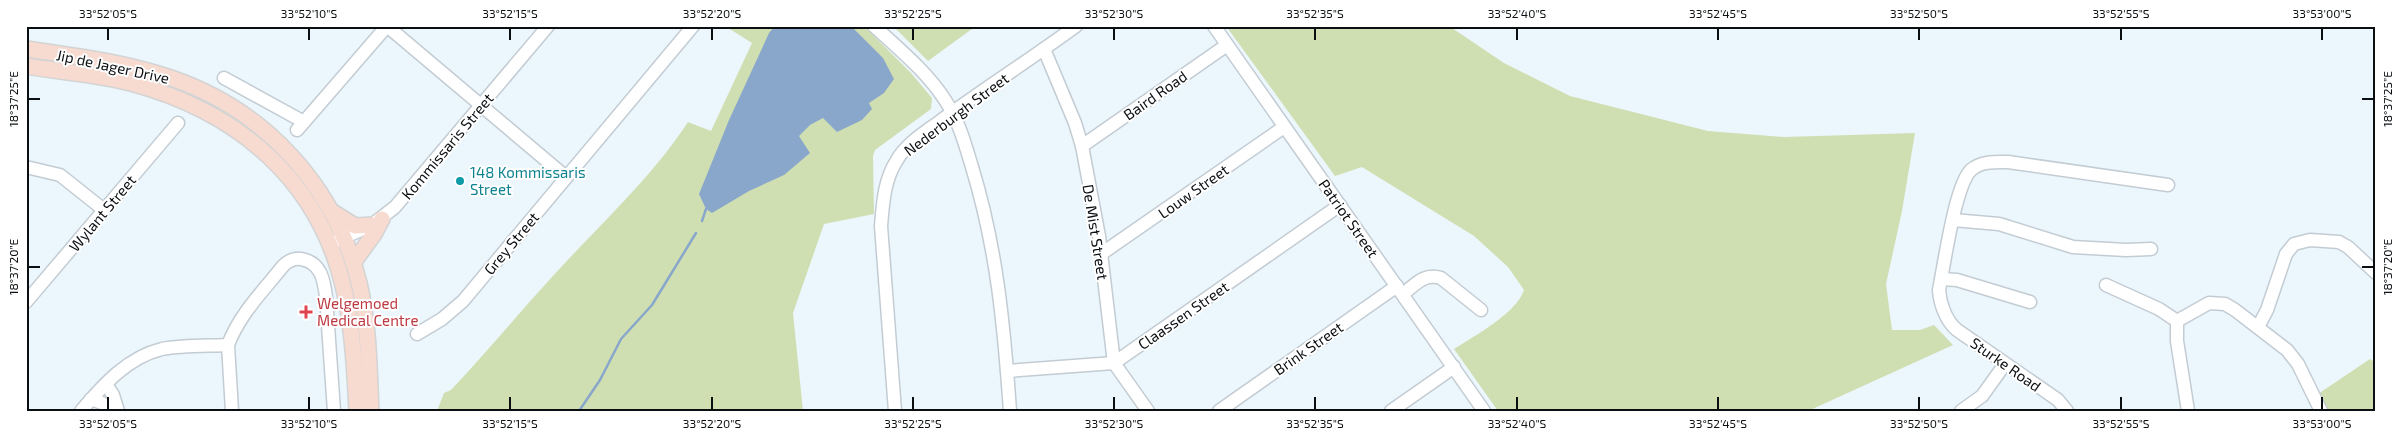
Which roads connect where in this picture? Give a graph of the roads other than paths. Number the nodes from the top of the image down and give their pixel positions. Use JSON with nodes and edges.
{"nodes":[{"id":1,"x":387,"y":26,"type":"edge"},
{"id":2,"x":548,"y":26,"type":"edge"},
{"id":3,"x":692,"y":26,"type":"edge"},
{"id":4,"x":874,"y":26,"type":"edge"},
{"id":5,"x":1076,"y":26,"type":"edge"},
{"id":6,"x":1214,"y":26,"type":"edge"},
{"id":7,"x":1227,"y":45,"type":"junction"},
{"id":8,"x":26,"y":49,"type":"edge"},
{"id":9,"x":1044,"y":49,"type":"junction"},
{"id":10,"x":26,"y":66,"type":"edge"},
{"id":11,"x":224,"y":78,"type":"dead end"},
{"id":12,"x":481,"y":106,"type":"junction"},
{"id":13,"x":953,"y":112,"type":"junction"},
{"id":14,"x":178,"y":123,"type":"dead end"},
{"id":15,"x":1284,"y":127,"type":"junction"},
{"id":16,"x":1082,"y":146,"type":"junction"},
{"id":17,"x":26,"y":167,"type":"edge"},
{"id":18,"x":566,"y":177,"type":"junction"},
{"id":19,"x":2168,"y":185,"type":"dead end"},
{"id":20,"x":1340,"y":205,"type":"junction"},
{"id":21,"x":104,"y":210,"type":"junction"},
{"id":22,"x":331,"y":211,"type":"junction"},
{"id":23,"x":1954,"y":220,"type":"junction"},
{"id":24,"x":377,"y":222,"type":"junction"},
{"id":25,"x":337,"y":241,"type":"junction"},
{"id":26,"x":2151,"y":249,"type":"dead end"},
{"id":27,"x":1101,"y":254,"type":"junction"},
{"id":28,"x":353,"y":263,"type":"junction"},
{"id":29,"x":2376,"y":273,"type":"edge"},
{"id":30,"x":1942,"y":279,"type":"junction"},
{"id":31,"x":2106,"y":285,"type":"dead end"},
{"id":32,"x":1400,"y":290,"type":"junction"},
{"id":33,"x":26,"y":302,"type":"edge"},
{"id":34,"x":2030,"y":302,"type":"dead end"},
{"id":35,"x":1481,"y":310,"type":"dead end"},
{"id":36,"x":2177,"y":322,"type":"junction"},
{"id":37,"x":2258,"y":327,"type":"junction"},
{"id":38,"x":417,"y":334,"type":"dead end"},
{"id":39,"x":228,"y":345,"type":"junction"},
{"id":40,"x":1114,"y":362,"type":"junction"},
{"id":41,"x":2005,"y":364,"type":"junction"},
{"id":42,"x":1454,"y":367,"type":"junction"},
{"id":43,"x":1007,"y":371,"type":"junction"},
{"id":44,"x":106,"y":384,"type":"junction"},
{"id":45,"x":91,"y":399,"type":"junction"},
{"id":46,"x":81,"y":411,"type":"edge"},
{"id":47,"x":113,"y":411,"type":"edge"},
{"id":48,"x":118,"y":411,"type":"edge"},
{"id":49,"x":232,"y":411,"type":"edge"},
{"id":50,"x":334,"y":411,"type":"edge"},
{"id":51,"x":357,"y":411,"type":"edge"},
{"id":52,"x":371,"y":411,"type":"edge"},
{"id":53,"x":895,"y":411,"type":"edge"},
{"id":54,"x":1010,"y":411,"type":"edge"},
{"id":55,"x":1148,"y":411,"type":"edge"},
{"id":56,"x":1219,"y":411,"type":"edge"},
{"id":57,"x":1391,"y":411,"type":"edge"},
{"id":58,"x":1484,"y":411,"type":"edge"},
{"id":59,"x":1961,"y":411,"type":"edge"},
{"id":60,"x":2067,"y":411,"type":"edge"},
{"id":61,"x":2188,"y":411,"type":"edge"},
{"id":62,"x":2321,"y":411,"type":"edge"}],
"edges":[{"from":1,"to":11,"type":"street"},
{"from":1,"to":12,"type":"street"},
{"from":2,"to":12,"type":"street","name":"Kommissaris Street"},
{"from":3,"to":18,"type":"street","name":"Grey Street"},
{"from":4,"to":13,"type":"street"},
{"from":5,"to":9,"type":"street","name":"Nederburgh Street"},
{"from":6,"to":7,"type":"street","name":"Patriot Street"},
{"from":7,"to":15,"type":"street","name":"Patriot Street"},
{"from":7,"to":16,"type":"street","name":"Baird Road"},
{"from":8,"to":22,"type":"main road","name":"Jip de Jager Drive"},
{"from":9,"to":13,"type":"street","name":"Nederburgh Street"},
{"from":9,"to":16,"type":"street","name":"De Mist Street"},
{"from":10,"to":25,"type":"main road","name":"Jip de Jager Drive"},
{"from":12,"to":18,"type":"street"},
{"from":12,"to":24,"type":"street","name":"Kommissaris Street"},
{"from":13,"to":43,"type":"street"},
{"from":13,"to":53,"type":"street","name":"Nederburgh Street"},
{"from":14,"to":21,"type":"street","name":"Wylant Street"},
{"from":15,"to":20,"type":"street","name":"Patriot Street"},
{"from":15,"to":27,"type":"street","name":"Louw Street"},
{"from":16,"to":27,"type":"street","name":"De Mist Street"},
{"from":17,"to":21,"type":"street"},
{"from":18,"to":38,"type":"street","name":"Grey Street"},
{"from":19,"to":23,"type":"street"},
{"from":20,"to":32,"type":"street","name":"Patriot Street"},
{"from":20,"to":40,"type":"street","name":"Claassen Street"},
{"from":21,"to":33,"type":"street","name":"Wylant Street"},
{"from":22,"to":24,"type":"main road"},
{"from":22,"to":25,"type":"main road","name":"Jip de Jager Drive"},
{"from":23,"to":26,"type":"street"},
{"from":23,"to":30,"type":"street"},
{"from":24,"to":25,"type":"street","name":"Kommissaris Street"},
{"from":24,"to":28,"type":"main road"},
{"from":25,"to":28,"type":"main road","name":"Jip de Jager Drive"},
{"from":25,"to":51,"type":"main road","name":"Jip de Jager Drive"},
{"from":27,"to":40,"type":"street","name":"De Mist Street"},
{"from":28,"to":52,"type":"main road","name":"Jip de Jager Drive"},
{"from":29,"to":37,"type":"street"},
{"from":30,"to":34,"type":"street"},
{"from":30,"to":41,"type":"street","name":"Sturke Road"},
{"from":31,"to":36,"type":"street"},
{"from":32,"to":35,"type":"street","name":"Brink Street"},
{"from":32,"to":42,"type":"street","name":"Patriot Street"},
{"from":32,"to":56,"type":"street","name":"Brink Street"},
{"from":36,"to":37,"type":"street"},
{"from":36,"to":61,"type":"street"},
{"from":37,"to":62,"type":"street"},
{"from":39,"to":44,"type":"street"},
{"from":39,"to":49,"type":"street"},
{"from":39,"to":50,"type":"street"},
{"from":40,"to":43,"type":"street","name":"Claassen Street"},
{"from":40,"to":55,"type":"street","name":"De Mist Street"},
{"from":41,"to":59,"type":"street"},
{"from":41,"to":60,"type":"street","name":"Sturke Road"},
{"from":42,"to":57,"type":"street"},
{"from":42,"to":58,"type":"street","name":"Patriot Street"},
{"from":43,"to":54,"type":"street"},
{"from":44,"to":45,"type":"street"},
{"from":44,"to":48,"type":"street"},
{"from":45,"to":46,"type":"street"},
{"from":45,"to":47,"type":"street"}]}
